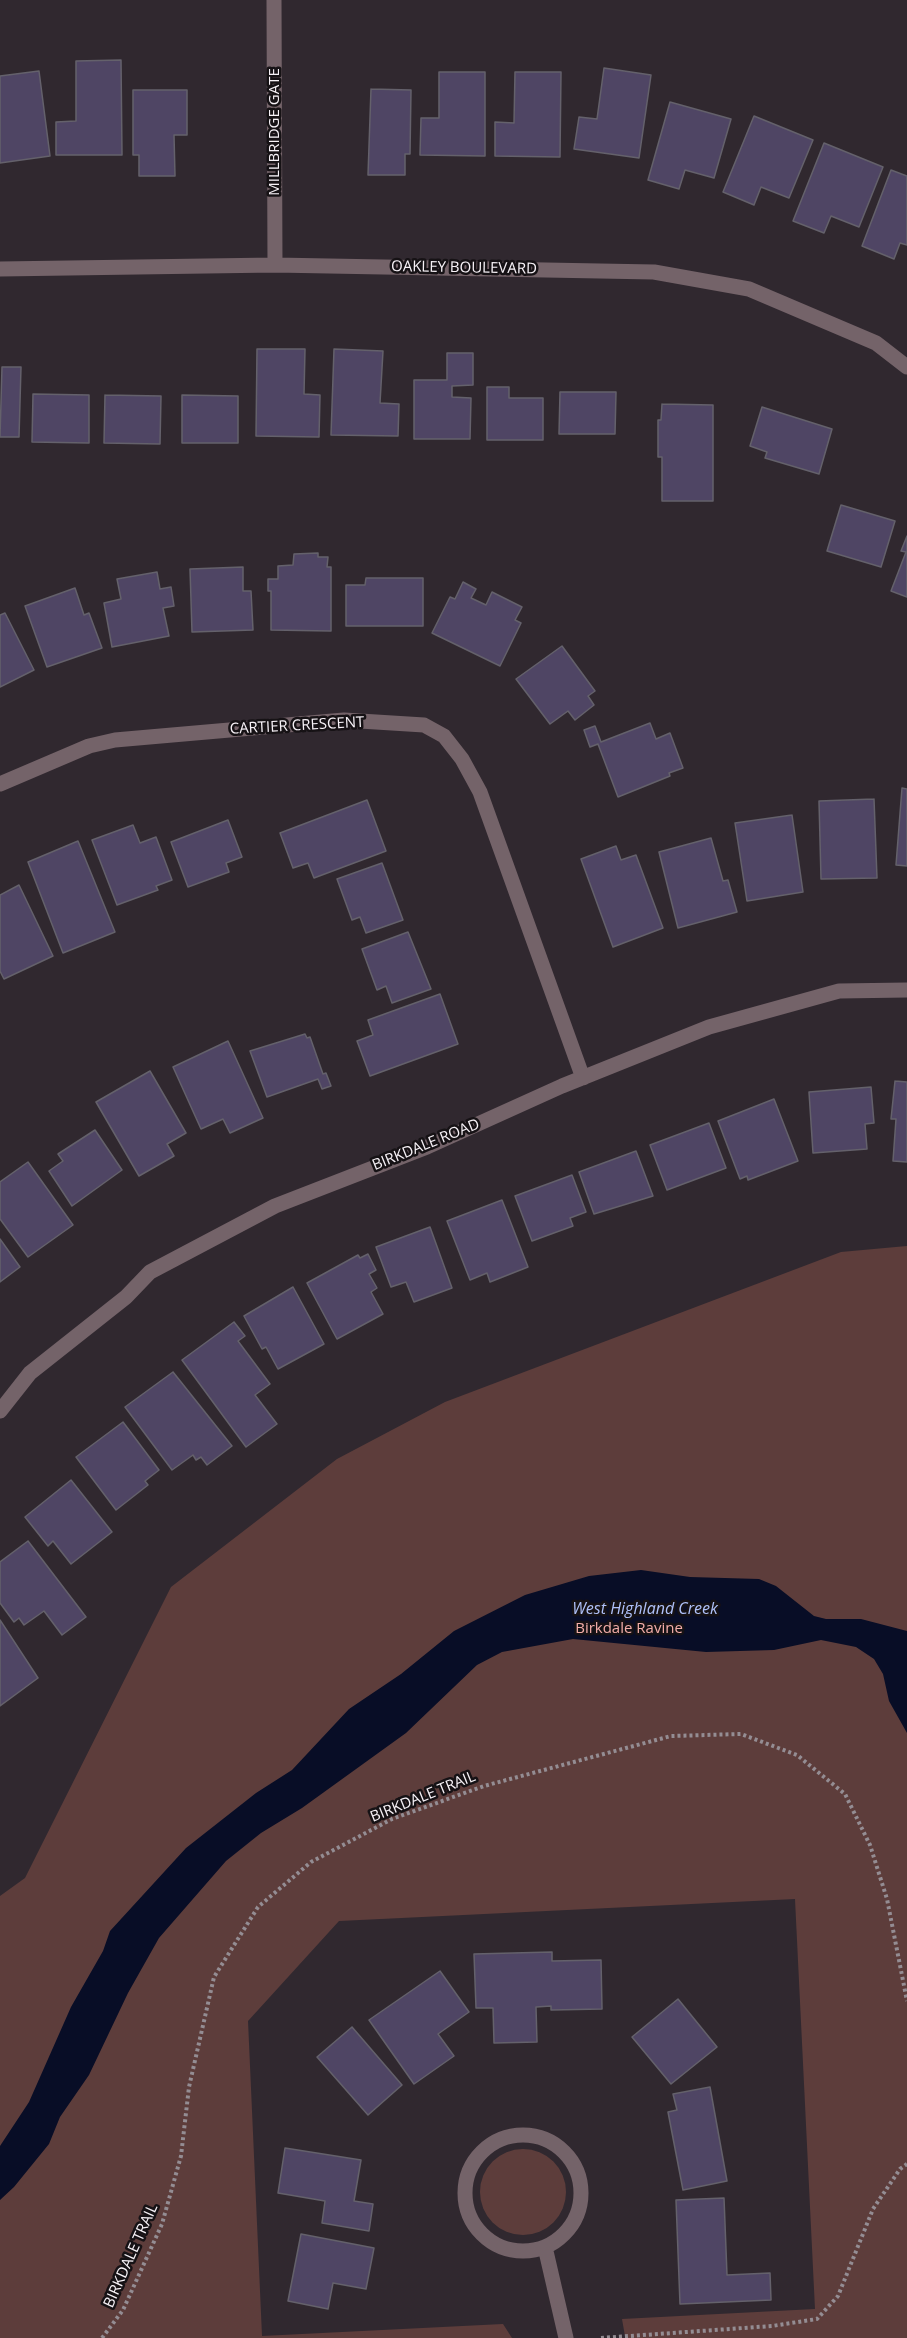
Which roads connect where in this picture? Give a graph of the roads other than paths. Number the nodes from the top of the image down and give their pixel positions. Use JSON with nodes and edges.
{"nodes":[{"id":1,"x":273,"y":0,"type":"edge"},
{"id":2,"x":275,"y":265,"type":"junction"},
{"id":3,"x":0,"y":269,"type":"edge"},
{"id":4,"x":907,"y":366,"type":"edge"},
{"id":5,"x":0,"y":784,"type":"edge"},
{"id":6,"x":907,"y":990,"type":"edge"},
{"id":7,"x":584,"y":1078,"type":"junction"},
{"id":8,"x":0,"y":1411,"type":"edge"},
{"id":9,"x":545,"y":2247,"type":"junction"},
{"id":10,"x":566,"y":2338,"type":"edge"}],
"edges":[{"from":1,"to":2,"type":"street","name":"MILLBRIDGE GATE"},
{"from":2,"to":3,"type":"street","name":"OAKLEY BOULEVARD"},
{"from":2,"to":4,"type":"street","name":"OAKLEY BOULEVARD"},
{"from":5,"to":7,"type":"street","name":"CARTIER CRESCENT"},
{"from":6,"to":7,"type":"street","name":"BIRKDALE ROAD"},
{"from":7,"to":8,"type":"street","name":"BIRKDALE ROAD"},
{"from":9,"to":9,"type":"street"},
{"from":9,"to":10,"type":"street"}]}
